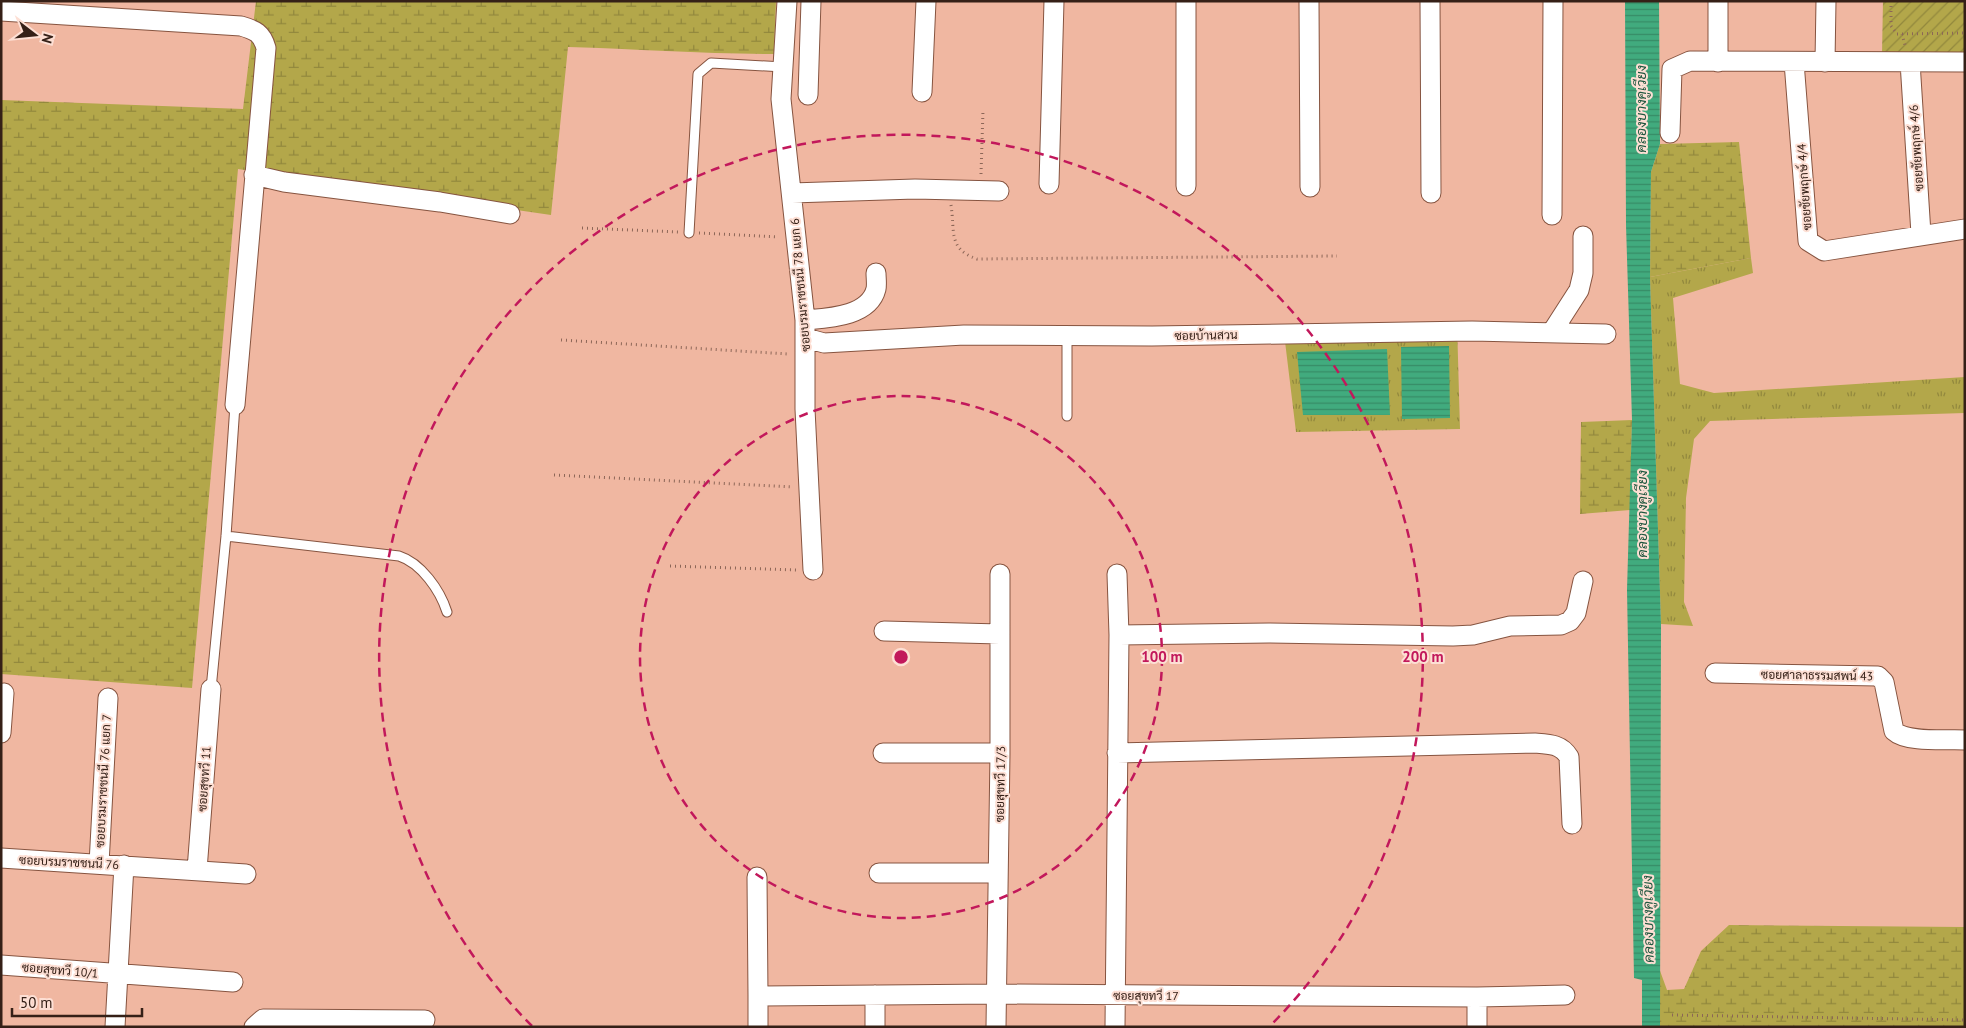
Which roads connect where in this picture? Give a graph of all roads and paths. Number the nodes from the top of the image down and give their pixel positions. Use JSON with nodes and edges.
{"nodes":[{"id":1,"x":787,"y":1,"type":"edge"},
{"id":2,"x":811,"y":1,"type":"edge"},
{"id":3,"x":926,"y":1,"type":"edge"},
{"id":4,"x":1054,"y":1,"type":"edge"},
{"id":5,"x":1186,"y":1,"type":"edge"},
{"id":6,"x":1309,"y":1,"type":"edge"},
{"id":7,"x":1430,"y":1,"type":"edge"},
{"id":8,"x":1553,"y":1,"type":"edge"},
{"id":9,"x":1718,"y":1,"type":"edge"},
{"id":10,"x":1826,"y":1,"type":"edge"},
{"id":11,"x":1891,"y":1,"type":"edge"},
{"id":12,"x":1,"y":11,"type":"edge"},
{"id":13,"x":1965,"y":33,"type":"edge"},
{"id":14,"x":1718,"y":62,"type":"junction"},
{"id":15,"x":1794,"y":62,"type":"junction"},
{"id":16,"x":1825,"y":62,"type":"junction"},
{"id":17,"x":1910,"y":62,"type":"junction"},
{"id":18,"x":1965,"y":62,"type":"edge"},
{"id":19,"x":783,"y":68,"type":"junction"},
{"id":20,"x":922,"y":92,"type":"dead end"},
{"id":21,"x":808,"y":95,"type":"dead end"},
{"id":22,"x":983,"y":110,"type":"dead end"},
{"id":23,"x":1670,"y":133,"type":"dead end"},
{"id":24,"x":254,"y":175,"type":"junction"},
{"id":25,"x":1049,"y":184,"type":"dead end"},
{"id":26,"x":1186,"y":186,"type":"dead end"},
{"id":27,"x":1310,"y":187,"type":"dead end"},
{"id":28,"x":949,"y":190,"type":"junction"},
{"id":29,"x":990,"y":191,"type":"joint"},
{"id":30,"x":792,"y":193,"type":"junction"},
{"id":31,"x":1431,"y":193,"type":"dead end"},
{"id":32,"x":510,"y":214,"type":"dead end"},
{"id":33,"x":1552,"y":215,"type":"dead end"},
{"id":34,"x":1965,"y":229,"type":"edge"},
{"id":35,"x":689,"y":233,"type":"dead end"},
{"id":36,"x":1922,"y":234,"type":"junction"},
{"id":37,"x":1583,"y":236,"type":"dead end"},
{"id":38,"x":1337,"y":256,"type":"dead end"},
{"id":39,"x":876,"y":274,"type":"dead end"},
{"id":40,"x":805,"y":320,"type":"junction"},
{"id":41,"x":1552,"y":332,"type":"junction"},
{"id":42,"x":1606,"y":334,"type":"dead end"},
{"id":43,"x":1067,"y":336,"type":"junction"},
{"id":44,"x":561,"y":340,"type":"dead end"},
{"id":45,"x":806,"y":347,"type":"junction"},
{"id":46,"x":235,"y":405,"type":"joint"},
{"id":47,"x":1067,"y":416,"type":"dead end"},
{"id":48,"x":554,"y":475,"type":"dead end"},
{"id":49,"x":809,"y":488,"type":"junction"},
{"id":50,"x":226,"y":536,"type":"junction"},
{"id":51,"x":670,"y":566,"type":"dead end"},
{"id":52,"x":813,"y":570,"type":"joint"},
{"id":53,"x":1000,"y":574,"type":"dead end"},
{"id":54,"x":1117,"y":574,"type":"dead end"},
{"id":55,"x":1583,"y":581,"type":"dead end"},
{"id":56,"x":447,"y":612,"type":"dead end"},
{"id":57,"x":884,"y":631,"type":"dead end"},
{"id":58,"x":1000,"y":634,"type":"junction"},
{"id":59,"x":1119,"y":635,"type":"junction"},
{"id":60,"x":1715,"y":673,"type":"dead end"},
{"id":61,"x":211,"y":689,"type":"joint"},
{"id":62,"x":4,"y":693,"type":"dead end"},
{"id":63,"x":108,"y":698,"type":"dead end"},
{"id":64,"x":1,"y":733,"type":"edge"},
{"id":65,"x":1965,"y":740,"type":"edge"},
{"id":66,"x":883,"y":753,"type":"dead end"},
{"id":67,"x":1000,"y":753,"type":"junction"},
{"id":68,"x":1118,"y":753,"type":"junction"},
{"id":69,"x":1572,"y":824,"type":"dead end"},
{"id":70,"x":1,"y":858,"type":"edge"},
{"id":71,"x":99,"y":864,"type":"junction"},
{"id":72,"x":124,"y":865,"type":"junction"},
{"id":73,"x":197,"y":870,"type":"junction"},
{"id":74,"x":879,"y":873,"type":"dead end"},
{"id":75,"x":998,"y":873,"type":"junction"},
{"id":76,"x":246,"y":874,"type":"dead end"},
{"id":77,"x":757,"y":877,"type":"dead end"},
{"id":78,"x":1,"y":965,"type":"edge"},
{"id":79,"x":118,"y":975,"type":"junction"},
{"id":80,"x":233,"y":982,"type":"dead end"},
{"id":81,"x":996,"y":994,"type":"junction"},
{"id":82,"x":875,"y":995,"type":"junction"},
{"id":83,"x":1116,"y":995,"type":"junction"},
{"id":84,"x":758,"y":996,"type":"junction"},
{"id":85,"x":1565,"y":996,"type":"dead end"},
{"id":86,"x":1477,"y":997,"type":"junction"},
{"id":87,"x":1672,"y":1015,"type":"dead end"},
{"id":88,"x":425,"y":1020,"type":"dead end"},
{"id":89,"x":1965,"y":1020,"type":"edge"},
{"id":90,"x":115,"y":1027,"type":"edge"},
{"id":91,"x":254,"y":1027,"type":"edge"},
{"id":92,"x":758,"y":1027,"type":"edge"},
{"id":93,"x":875,"y":1027,"type":"edge"},
{"id":94,"x":996,"y":1027,"type":"edge"},
{"id":95,"x":1115,"y":1027,"type":"edge"},
{"id":96,"x":1477,"y":1027,"type":"edge"}],
"edges":[{"from":1,"to":19,"type":"street","name":"ซอยบรมราชชนนี 78 แยก 6"},
{"from":2,"to":21,"type":"street"},
{"from":3,"to":20,"type":"street"},
{"from":4,"to":25,"type":"street"},
{"from":5,"to":26,"type":"street"},
{"from":6,"to":27,"type":"street"},
{"from":7,"to":31,"type":"street"},
{"from":8,"to":33,"type":"street"},
{"from":9,"to":14,"type":"street"},
{"from":10,"to":16,"type":"street"},
{"from":11,"to":13,"type":"path"},
{"from":12,"to":24,"type":"street"},
{"from":14,"to":15,"type":"street"},
{"from":14,"to":23,"type":"street"},
{"from":15,"to":16,"type":"street"},
{"from":15,"to":36,"type":"street","name":"ซอยชัยพฤกษ์ 4/4"},
{"from":16,"to":17,"type":"street"},
{"from":17,"to":18,"type":"street"},
{"from":17,"to":36,"type":"street","name":"ซอยชัยพฤกษ์ 4/6"},
{"from":19,"to":30,"type":"street","name":"ซอยบรมราชชนนี 78 แยก 6"},
{"from":19,"to":35,"type":"lane"},
{"from":22,"to":29,"type":"path"},
{"from":24,"to":32,"type":"street"},
{"from":24,"to":46,"type":"street"},
{"from":28,"to":29,"type":"street"},
{"from":28,"to":30,"type":"street"},
{"from":28,"to":38,"type":"path"},
{"from":30,"to":40,"type":"street","name":"ซอยบรมราชชนนี 78 แยก 6"},
{"from":34,"to":36,"type":"street","name":"ซอยชัยพฤกษ์ 4/4"},
{"from":37,"to":41,"type":"street"},
{"from":39,"to":40,"type":"street"},
{"from":40,"to":45,"type":"street","name":"ซอยบรมราชชนนี 78 แยก 6"},
{"from":41,"to":42,"type":"street","name":"ซอยบ้านสวน"},
{"from":41,"to":43,"type":"street","name":"ซอยบ้านสวน"},
{"from":43,"to":45,"type":"street","name":"ซอยบ้านสวน"},
{"from":43,"to":47,"type":"lane"},
{"from":44,"to":45,"type":"path"},
{"from":45,"to":49,"type":"street","name":"ซอยบรมราชชนนี 78 แยก 6"},
{"from":46,"to":50,"type":"lane"},
{"from":48,"to":49,"type":"path"},
{"from":49,"to":52,"type":"street","name":"ซอยบรมราชชนนี 78 แยก 6"},
{"from":50,"to":56,"type":"lane"},
{"from":50,"to":61,"type":"lane"},
{"from":51,"to":52,"type":"path"},
{"from":53,"to":58,"type":"street","name":"ซอยสุขทวี 17/3"},
{"from":54,"to":59,"type":"street"},
{"from":55,"to":59,"type":"street"},
{"from":57,"to":58,"type":"street"},
{"from":58,"to":67,"type":"street","name":"ซอยสุขทวี 17/3"},
{"from":59,"to":68,"type":"street"},
{"from":60,"to":65,"type":"street","name":"ซอยศาลาธรรมสพน์ 43"},
{"from":61,"to":73,"type":"street","name":"ซอยสุขทวี 11"},
{"from":62,"to":64,"type":"street"},
{"from":63,"to":71,"type":"street","name":"ซอยบรมราชชนนี 76 แยก 7"},
{"from":66,"to":67,"type":"street"},
{"from":67,"to":75,"type":"street","name":"ซอยสุขทวี 17/3"},
{"from":68,"to":69,"type":"street"},
{"from":68,"to":83,"type":"street"},
{"from":70,"to":71,"type":"street","name":"ซอยบรมราชชนนี 76"},
{"from":71,"to":72,"type":"street","name":"ซอยบรมราชชนนี 76"},
{"from":72,"to":73,"type":"street"},
{"from":72,"to":79,"type":"street","name":"ซอยบรมราชชนนี 76"},
{"from":73,"to":76,"type":"street"},
{"from":74,"to":75,"type":"street"},
{"from":75,"to":81,"type":"street","name":"ซอยสุขทวี 17/3"},
{"from":77,"to":84,"type":"street"},
{"from":78,"to":79,"type":"street","name":"ซอยสุขทวี 10/1"},
{"from":79,"to":80,"type":"street","name":"ซอยสุขทวี 10/1"},
{"from":79,"to":90,"type":"street","name":"ซอยบรมราชชนนี 76"},
{"from":81,"to":82,"type":"street","name":"ซอยสุขทวี 17"},
{"from":81,"to":83,"type":"street","name":"ซอยสุขทวี 17"},
{"from":81,"to":94,"type":"street","name":"ซอยสุขทวี 17/3"},
{"from":82,"to":84,"type":"street","name":"ซอยสุขทวี 17"},
{"from":82,"to":93,"type":"street"},
{"from":83,"to":86,"type":"street","name":"ซอยสุขทวี 17"},
{"from":83,"to":95,"type":"street"},
{"from":84,"to":92,"type":"street"},
{"from":85,"to":86,"type":"street","name":"ซอยสุขทวี 17"},
{"from":86,"to":96,"type":"street"},
{"from":87,"to":89,"type":"path"},
{"from":88,"to":91,"type":"street"}]}
